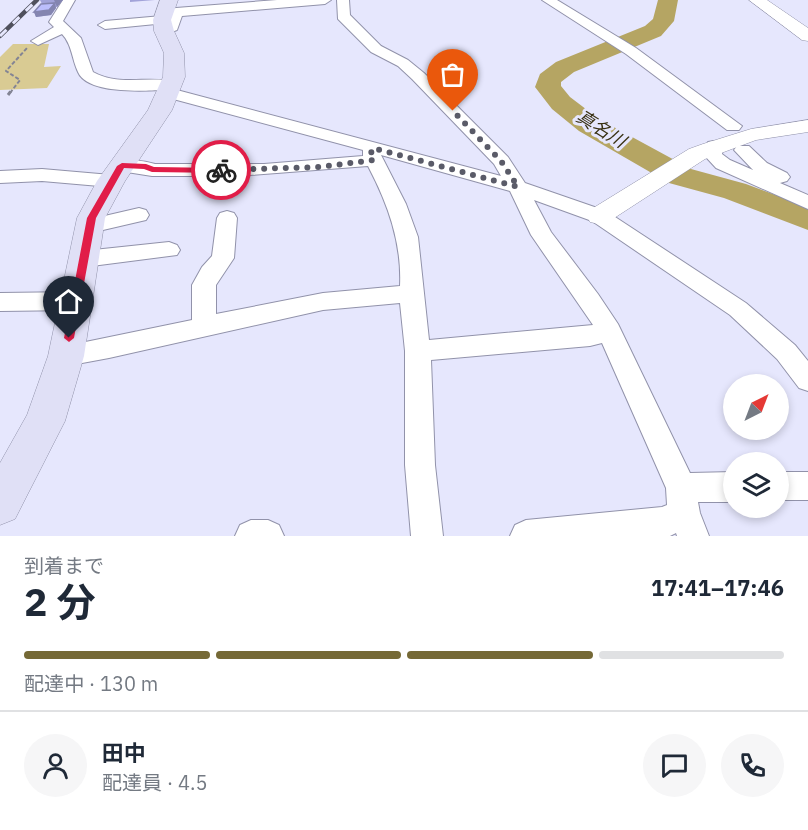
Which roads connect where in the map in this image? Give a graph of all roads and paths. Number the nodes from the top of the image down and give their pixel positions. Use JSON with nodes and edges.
{"nodes":[{"id":1,"x":69,"y":0,"type":"edge"},
{"id":2,"x":318,"y":0,"type":"edge"},
{"id":3,"x":343,"y":0,"type":"edge"},
{"id":4,"x":548,"y":0,"type":"edge"},
{"id":5,"x":757,"y":0,"type":"edge"},
{"id":6,"x":165,"y":17,"type":"edge"},
{"id":7,"x":105,"y":25,"type":"dead end"},
{"id":8,"x":63,"y":28,"type":"junction"},
{"id":9,"x":808,"y":36,"type":"edge"},
{"id":10,"x":38,"y":40,"type":"joint"},
{"id":11,"x":169,"y":89,"type":"junction"},
{"id":12,"x":8,"y":95,"type":"dead end"},
{"id":13,"x":732,"y":126,"type":"dead end"},
{"id":14,"x":808,"y":126,"type":"edge"},
{"id":15,"x":705,"y":150,"type":"junction"},
{"id":16,"x":743,"y":150,"type":"dead end"},
{"id":17,"x":374,"y":154,"type":"junction"},
{"id":18,"x":116,"y":173,"type":"junction"},
{"id":19,"x":0,"y":177,"type":"edge"},
{"id":20,"x":518,"y":187,"type":"junction"},
{"id":21,"x":808,"y":191,"type":"edge"},
{"id":22,"x":808,"y":203,"type":"edge"},
{"id":23,"x":140,"y":215,"type":"dead end"},
{"id":24,"x":599,"y":216,"type":"junction"},
{"id":25,"x":228,"y":218,"type":"dead end"},
{"id":26,"x":90,"y":226,"type":"junction"},
{"id":27,"x":170,"y":249,"type":"dead end"},
{"id":28,"x":84,"y":259,"type":"junction"},
{"id":29,"x":411,"y":294,"type":"junction"},
{"id":30,"x":76,"y":301,"type":"junction"},
{"id":31,"x":0,"y":302,"type":"edge"},
{"id":32,"x":206,"y":327,"type":"junction"},
{"id":33,"x":609,"y":332,"type":"junction"},
{"id":34,"x":418,"y":351,"type":"junction"},
{"id":35,"x":66,"y":356,"type":"junction"},
{"id":36,"x":808,"y":380,"type":"edge"},
{"id":37,"x":789,"y":486,"type":"edge"},
{"id":38,"x":808,"y":486,"type":"edge"},
{"id":39,"x":723,"y":493,"type":"edge"},
{"id":40,"x":0,"y":504,"type":"edge"},
{"id":41,"x":686,"y":512,"type":"edge"},
{"id":42,"x":251,"y":536,"type":"edge"},
{"id":43,"x":268,"y":536,"type":"edge"},
{"id":44,"x":427,"y":536,"type":"edge"},
{"id":45,"x":526,"y":536,"type":"edge"}],
"edges":[{"from":1,"to":8,"type":"street"},
{"from":2,"to":6,"type":"street"},
{"from":3,"to":20,"type":"street"},
{"from":4,"to":13,"type":"street"},
{"from":5,"to":9,"type":"street"},
{"from":6,"to":7,"type":"street"},
{"from":6,"to":11,"type":"main road"},
{"from":8,"to":10,"type":"street"},
{"from":8,"to":11,"type":"street"},
{"from":10,"to":12,"type":"path"},
{"from":11,"to":17,"type":"street"},
{"from":11,"to":18,"type":"main road"},
{"from":14,"to":15,"type":"street"},
{"from":15,"to":22,"type":"street"},
{"from":15,"to":24,"type":"street"},
{"from":16,"to":21,"type":"street"},
{"from":17,"to":18,"type":"street"},
{"from":17,"to":20,"type":"street"},
{"from":17,"to":29,"type":"street"},
{"from":18,"to":19,"type":"street"},
{"from":18,"to":26,"type":"main road"},
{"from":20,"to":24,"type":"street"},
{"from":20,"to":33,"type":"street"},
{"from":23,"to":26,"type":"street"},
{"from":24,"to":36,"type":"street"},
{"from":25,"to":32,"type":"street"},
{"from":26,"to":28,"type":"main road"},
{"from":27,"to":28,"type":"street"},
{"from":28,"to":30,"type":"main road"},
{"from":29,"to":32,"type":"street"},
{"from":29,"to":34,"type":"street"},
{"from":30,"to":31,"type":"street"},
{"from":30,"to":35,"type":"main road"},
{"from":32,"to":35,"type":"street"},
{"from":33,"to":34,"type":"street"},
{"from":33,"to":41,"type":"street"},
{"from":34,"to":44,"type":"street"},
{"from":35,"to":40,"type":"main road"},
{"from":37,"to":38,"type":"street"},
{"from":39,"to":41,"type":"street"},
{"from":41,"to":45,"type":"street"},
{"from":42,"to":43,"type":"street"}]}
